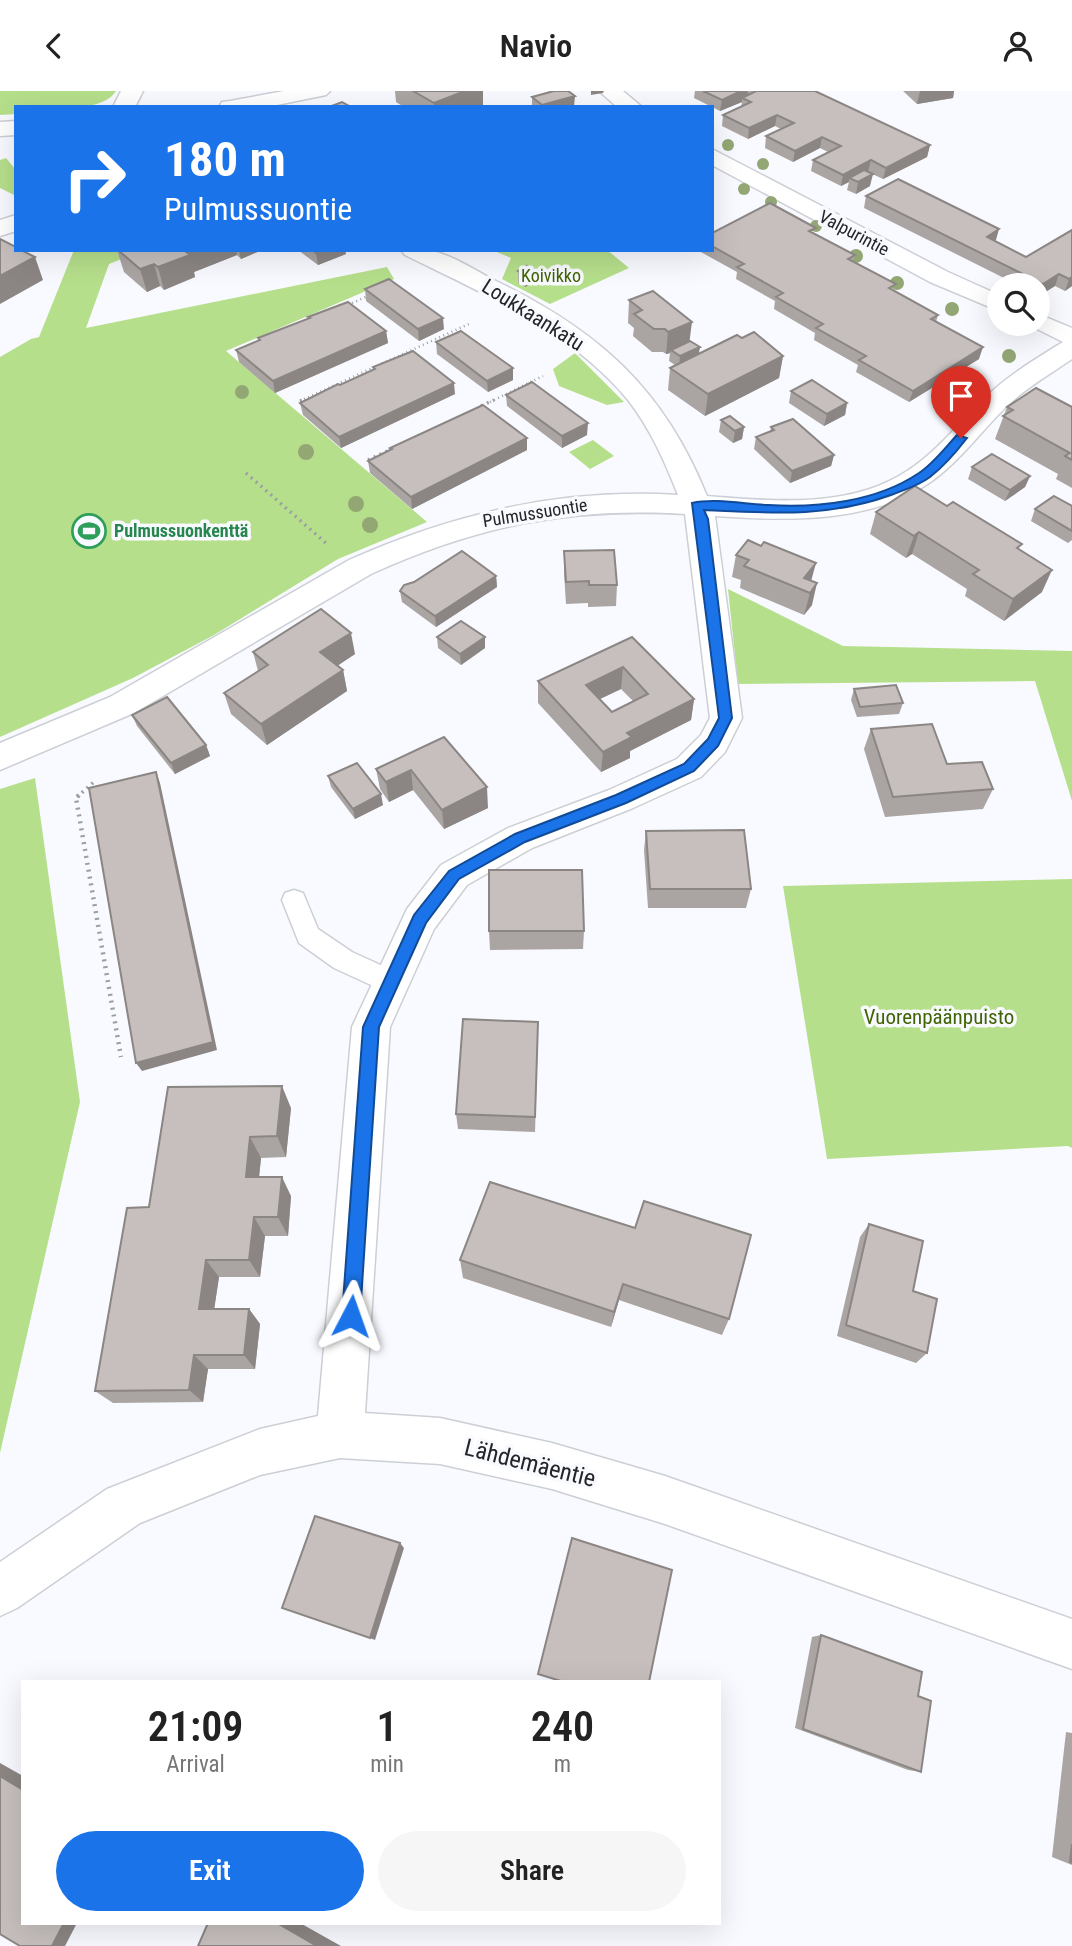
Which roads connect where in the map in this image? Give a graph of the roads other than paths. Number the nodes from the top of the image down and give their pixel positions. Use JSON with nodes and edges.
{"nodes":[{"id":1,"x":319,"y":91,"type":"edge"},
{"id":2,"x":610,"y":91,"type":"edge"},
{"id":3,"x":241,"y":105,"type":"edge"},
{"id":4,"x":628,"y":105,"type":"edge"},
{"id":5,"x":714,"y":157,"type":"edge"},
{"id":6,"x":422,"y":255,"type":"edge"},
{"id":7,"x":987,"y":299,"type":"edge"},
{"id":8,"x":1050,"y":327,"type":"edge"},
{"id":9,"x":1072,"y":337,"type":"edge"},
{"id":10,"x":1072,"y":348,"type":"edge"},
{"id":11,"x":696,"y":505,"type":"junction"},
{"id":12,"x":0,"y":757,"type":"edge"},
{"id":13,"x":294,"y":900,"type":"dead end"},
{"id":14,"x":391,"y":982,"type":"junction"},
{"id":15,"x":341,"y":1435,"type":"junction"},
{"id":16,"x":0,"y":1591,"type":"edge"},
{"id":17,"x":1072,"y":1644,"type":"edge"}],
"edges":[{"from":1,"to":3,"type":"street"},
{"from":2,"to":4,"type":"street"},
{"from":5,"to":7,"type":"street","name":"Valpurintie"},
{"from":6,"to":11,"type":"street","name":"Loukkaankatu"},
{"from":8,"to":9,"type":"street"},
{"from":10,"to":11,"type":"street","name":"Pulmussuontie"},
{"from":11,"to":12,"type":"street","name":"Pulmussuontie"},
{"from":11,"to":14,"type":"street","name":"Loukkaankatu"},
{"from":13,"to":14,"type":"lane"},
{"from":14,"to":15,"type":"street","name":"Loukkaankatu"},
{"from":15,"to":16,"type":"street","name":"Lähdemäentie"},
{"from":15,"to":17,"type":"street","name":"Lähdemäentie"}]}
